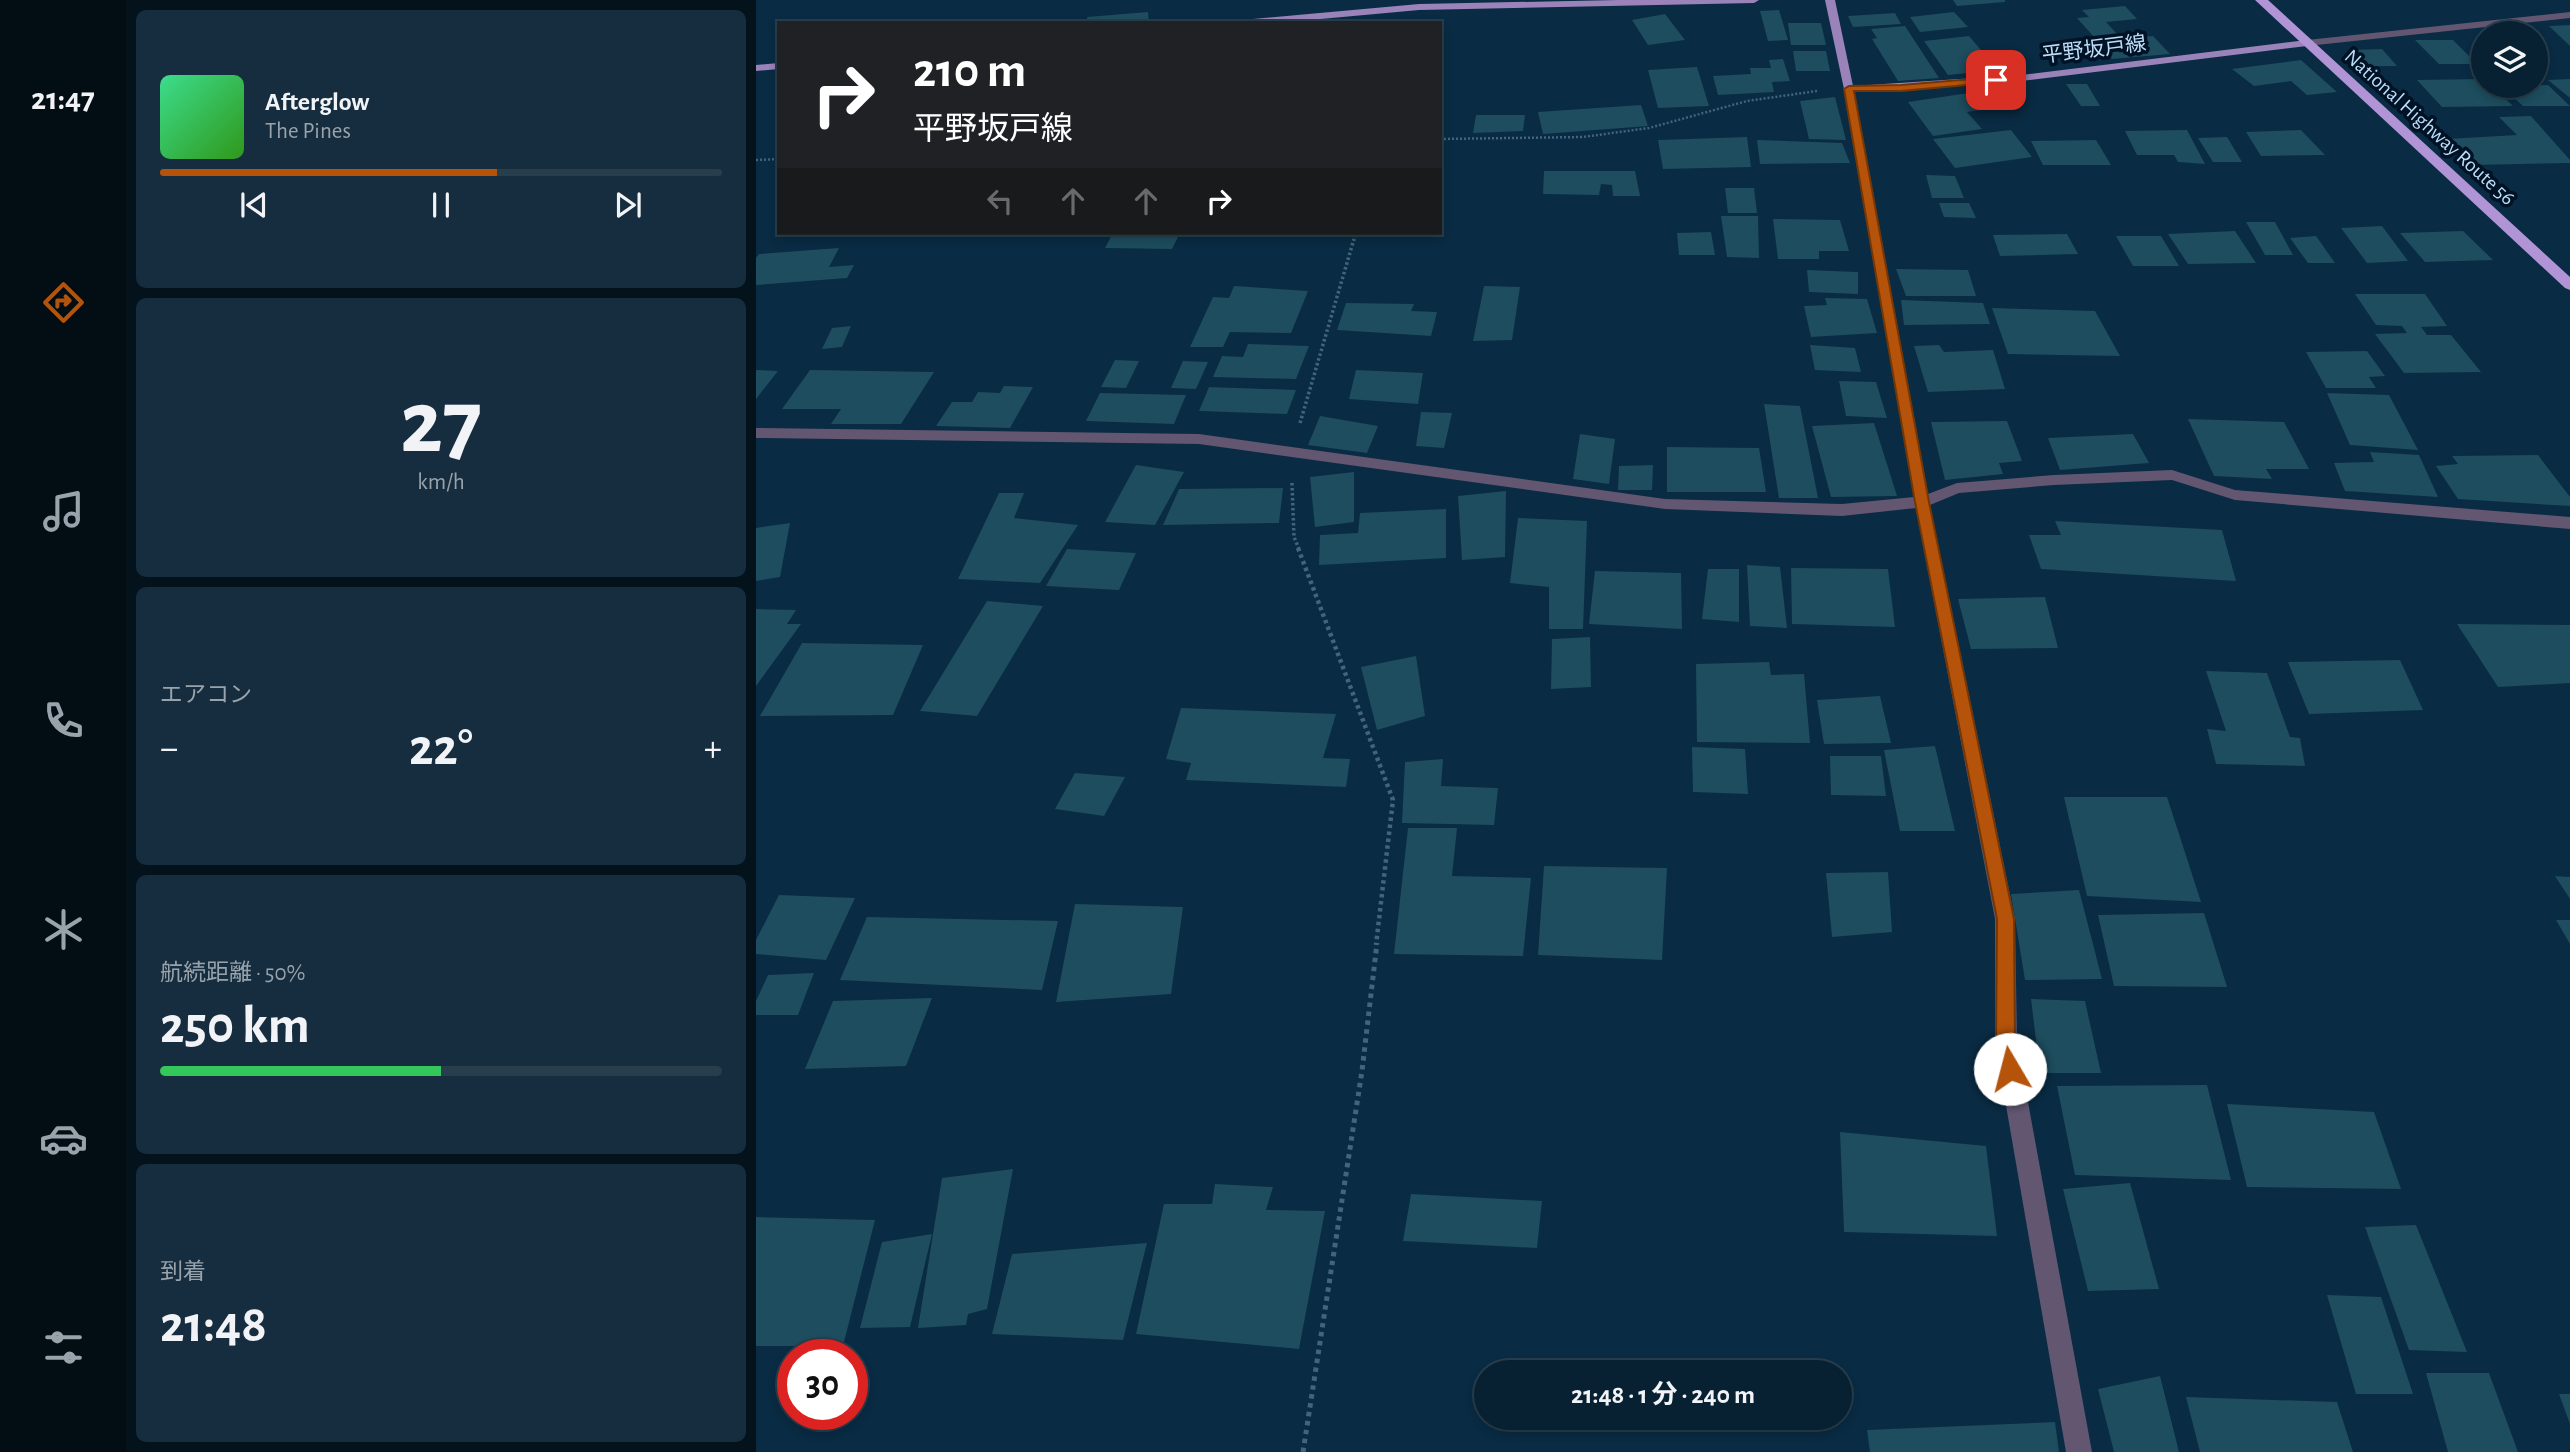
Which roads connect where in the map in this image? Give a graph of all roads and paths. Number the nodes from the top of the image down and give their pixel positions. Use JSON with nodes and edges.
{"nodes":[{"id":1,"x":1754,"y":0,"type":"edge"},
{"id":2,"x":1830,"y":0,"type":"edge"},
{"id":3,"x":2261,"y":0,"type":"edge"},
{"id":4,"x":2570,"y":15,"type":"edge"},
{"id":5,"x":1264,"y":21,"type":"edge"},
{"id":6,"x":2307,"y":43,"type":"junction"},
{"id":7,"x":777,"y":66,"type":"edge"},
{"id":8,"x":756,"y":68,"type":"edge"},
{"id":9,"x":1849,"y":89,"type":"junction"},
{"id":10,"x":1442,"y":139,"type":"edge"},
{"id":11,"x":777,"y":159,"type":"edge"},
{"id":12,"x":756,"y":160,"type":"edge"},
{"id":13,"x":1355,"y":235,"type":"edge"},
{"id":14,"x":2570,"y":285,"type":"edge"},
{"id":15,"x":756,"y":433,"type":"edge"},
{"id":16,"x":1292,"y":450,"type":"junction"},
{"id":17,"x":1922,"y":502,"type":"junction"},
{"id":18,"x":2570,"y":523,"type":"edge"},
{"id":19,"x":1303,"y":1452,"type":"edge"},
{"id":20,"x":2079,"y":1452,"type":"edge"}],
"edges":[{"from":1,"to":5,"type":"main road"},
{"from":2,"to":9,"type":"main road"},
{"from":3,"to":6,"type":"highway","name":"National Highway Route 56"},
{"from":4,"to":6,"type":"street"},
{"from":6,"to":9,"type":"main road","name":"平野坂戸線"},
{"from":6,"to":14,"type":"highway","name":"National Highway Route 56"},
{"from":7,"to":8,"type":"main road"},
{"from":9,"to":10,"type":"path"},
{"from":9,"to":17,"type":"street"},
{"from":11,"to":12,"type":"path"},
{"from":13,"to":16,"type":"path"},
{"from":15,"to":16,"type":"street"},
{"from":16,"to":17,"type":"street"},
{"from":16,"to":19,"type":"path"},
{"from":17,"to":18,"type":"street"},
{"from":17,"to":20,"type":"street"}]}
